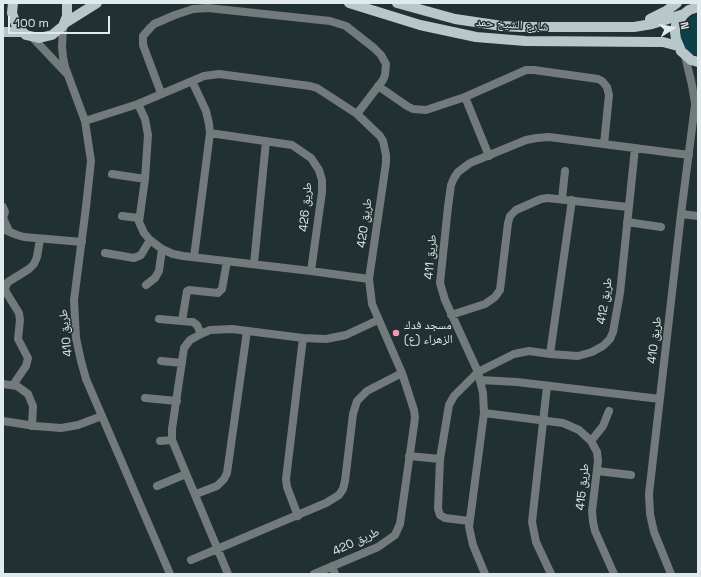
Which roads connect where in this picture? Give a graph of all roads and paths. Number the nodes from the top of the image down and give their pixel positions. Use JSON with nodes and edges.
{"nodes":[{"id":1,"x":7,"y":3,"type":"edge"},
{"id":2,"x":13,"y":3,"type":"edge"},
{"id":3,"x":67,"y":3,"type":"edge"},
{"id":4,"x":97,"y":3,"type":"edge"},
{"id":5,"x":349,"y":3,"type":"edge"},
{"id":6,"x":398,"y":3,"type":"edge"},
{"id":7,"x":677,"y":3,"type":"edge"},
{"id":8,"x":3,"y":6,"type":"edge"},
{"id":9,"x":697,"y":6,"type":"edge"},
{"id":10,"x":684,"y":14,"type":"junction"},
{"id":11,"x":64,"y":25,"type":"junction"},
{"id":12,"x":634,"y":27,"type":"junction"},
{"id":13,"x":3,"y":32,"type":"edge"},
{"id":14,"x":22,"y":32,"type":"junction"},
{"id":15,"x":32,"y":37,"type":"junction"},
{"id":16,"x":678,"y":46,"type":"junction"},
{"id":17,"x":685,"y":56,"type":"junction"},
{"id":18,"x":698,"y":62,"type":"edge"},
{"id":19,"x":69,"y":76,"type":"junction"},
{"id":20,"x":192,"y":81,"type":"junction"},
{"id":21,"x":378,"y":86,"type":"junction"},
{"id":22,"x":161,"y":93,"type":"junction"},
{"id":23,"x":698,"y":95,"type":"edge"},
{"id":24,"x":465,"y":97,"type":"junction"},
{"id":25,"x":138,"y":104,"type":"junction"},
{"id":26,"x":695,"y":106,"type":"junction"},
{"id":27,"x":356,"y":114,"type":"junction"},
{"id":28,"x":85,"y":121,"type":"junction"},
{"id":29,"x":696,"y":124,"type":"edge"},
{"id":30,"x":210,"y":133,"type":"junction"},
{"id":31,"x":266,"y":141,"type":"junction"},
{"id":32,"x":604,"y":144,"type":"junction"},
{"id":33,"x":635,"y":148,"type":"junction"},
{"id":34,"x":689,"y":155,"type":"junction"},
{"id":35,"x":489,"y":156,"type":"junction"},
{"id":36,"x":565,"y":171,"type":"dead end"},
{"id":37,"x":112,"y":174,"type":"dead end"},
{"id":38,"x":145,"y":179,"type":"junction"},
{"id":39,"x":562,"y":199,"type":"junction"},
{"id":40,"x":572,"y":200,"type":"junction"},
{"id":41,"x":3,"y":207,"type":"edge"},
{"id":42,"x":628,"y":207,"type":"junction"},
{"id":43,"x":681,"y":214,"type":"junction"},
{"id":44,"x":122,"y":216,"type":"dead end"},
{"id":45,"x":698,"y":216,"type":"edge"},
{"id":46,"x":3,"y":218,"type":"edge"},
{"id":47,"x":139,"y":218,"type":"junction"},
{"id":48,"x":627,"y":222,"type":"junction"},
{"id":49,"x":661,"y":227,"type":"dead end"},
{"id":50,"x":6,"y":230,"type":"edge"},
{"id":51,"x":40,"y":239,"type":"junction"},
{"id":52,"x":150,"y":240,"type":"junction"},
{"id":53,"x":82,"y":242,"type":"junction"},
{"id":54,"x":162,"y":249,"type":"junction"},
{"id":55,"x":105,"y":253,"type":"dead end"},
{"id":56,"x":194,"y":257,"type":"junction"},
{"id":57,"x":227,"y":261,"type":"junction"},
{"id":58,"x":254,"y":264,"type":"junction"},
{"id":59,"x":311,"y":271,"type":"junction"},
{"id":60,"x":369,"y":279,"type":"junction"},
{"id":61,"x":146,"y":285,"type":"dead end"},
{"id":62,"x":451,"y":315,"type":"junction"},
{"id":63,"x":160,"y":319,"type":"dead end"},
{"id":64,"x":378,"y":320,"type":"junction"},
{"id":65,"x":182,"y":321,"type":"junction"},
{"id":66,"x":247,"y":331,"type":"junction"},
{"id":67,"x":201,"y":334,"type":"junction"},
{"id":68,"x":303,"y":338,"type":"junction"},
{"id":69,"x":550,"y":354,"type":"junction"},
{"id":70,"x":161,"y":361,"type":"dead end"},
{"id":71,"x":182,"y":363,"type":"junction"},
{"id":72,"x":402,"y":373,"type":"junction"},
{"id":73,"x":479,"y":376,"type":"junction"},
{"id":74,"x":3,"y":384,"type":"edge"},
{"id":75,"x":13,"y":385,"type":"junction"},
{"id":76,"x":547,"y":386,"type":"junction"},
{"id":77,"x":146,"y":398,"type":"dead end"},
{"id":78,"x":660,"y":399,"type":"junction"},
{"id":79,"x":177,"y":401,"type":"junction"},
{"id":80,"x":609,"y":411,"type":"dead end"},
{"id":81,"x":484,"y":413,"type":"junction"},
{"id":82,"x":102,"y":416,"type":"junction"},
{"id":83,"x":543,"y":420,"type":"junction"},
{"id":84,"x":3,"y":422,"type":"edge"},
{"id":85,"x":32,"y":426,"type":"junction"},
{"id":86,"x":172,"y":440,"type":"junction"},
{"id":87,"x":160,"y":441,"type":"dead end"},
{"id":88,"x":591,"y":441,"type":"junction"},
{"id":89,"x":410,"y":456,"type":"junction"},
{"id":90,"x":440,"y":459,"type":"junction"},
{"id":91,"x":597,"y":471,"type":"junction"},
{"id":92,"x":186,"y":474,"type":"junction"},
{"id":93,"x":631,"y":475,"type":"dead end"},
{"id":94,"x":157,"y":486,"type":"dead end"},
{"id":95,"x":196,"y":494,"type":"junction"},
{"id":96,"x":298,"y":516,"type":"junction"},
{"id":97,"x":470,"y":521,"type":"junction"},
{"id":98,"x":218,"y":549,"type":"junction"},
{"id":99,"x":191,"y":560,"type":"dead end"},
{"id":100,"x":334,"y":570,"type":"edge"},
{"id":101,"x":170,"y":574,"type":"edge"},
{"id":102,"x":228,"y":574,"type":"edge"},
{"id":103,"x":314,"y":574,"type":"edge"},
{"id":104,"x":485,"y":574,"type":"edge"},
{"id":105,"x":550,"y":574,"type":"edge"},
{"id":106,"x":614,"y":574,"type":"edge"},
{"id":107,"x":671,"y":574,"type":"edge"}],
"edges":[{"from":1,"to":8,"type":"main road"},
{"from":2,"to":14,"type":"main road"},
{"from":3,"to":11,"type":"main road"},
{"from":4,"to":11,"type":"main road"},
{"from":5,"to":16,"type":"main road","name":"شارع الشيخ حمد"},
{"from":6,"to":12,"type":"main road","name":"شارع الشيخ حمد"},
{"from":7,"to":12,"type":"main road"},
{"from":9,"to":10,"type":"main road","name":"شارع الشيخ حمد"},
{"from":10,"to":12,"type":"main road","name":"شارع الشيخ حمد"},
{"from":10,"to":16,"type":"main road"},
{"from":11,"to":15,"type":"main road"},
{"from":11,"to":19,"type":"street","name":"طريق 410"},
{"from":13,"to":14,"type":"main road"},
{"from":14,"to":15,"type":"main road"},
{"from":15,"to":19,"type":"street","name":"طريق 410"},
{"from":16,"to":17,"type":"main road"},
{"from":17,"to":18,"type":"main road"},
{"from":17,"to":26,"type":"street","name":"طريق 410"},
{"from":19,"to":28,"type":"street","name":"طريق 410"},
{"from":20,"to":22,"type":"street","name":"طريق 420"},
{"from":20,"to":27,"type":"street","name":"طريق 420"},
{"from":20,"to":30,"type":"street"},
{"from":21,"to":22,"type":"street"},
{"from":21,"to":24,"type":"street"},
{"from":21,"to":27,"type":"street"},
{"from":22,"to":25,"type":"street","name":"طريق 420"},
{"from":23,"to":26,"type":"street","name":"طريق 410"},
{"from":24,"to":32,"type":"street"},
{"from":24,"to":35,"type":"street"},
{"from":25,"to":28,"type":"street","name":"طريق 420"},
{"from":25,"to":38,"type":"street"},
{"from":26,"to":29,"type":"street","name":"طريق 410"},
{"from":27,"to":60,"type":"street","name":"طريق 420"},
{"from":28,"to":53,"type":"street","name":"طريق 410"},
{"from":29,"to":34,"type":"street","name":"طريق 410"},
{"from":30,"to":31,"type":"street","name":"طريق 426"},
{"from":30,"to":56,"type":"street"},
{"from":31,"to":58,"type":"street"},
{"from":31,"to":59,"type":"street","name":"طريق 426"},
{"from":32,"to":33,"type":"street","name":"طريق 411"},
{"from":32,"to":35,"type":"street","name":"طريق 411"},
{"from":33,"to":34,"type":"street","name":"طريق 411"},
{"from":33,"to":42,"type":"street","name":"طريق 412"},
{"from":34,"to":43,"type":"street","name":"طريق 410"},
{"from":35,"to":62,"type":"street","name":"طريق 411"},
{"from":36,"to":39,"type":"street"},
{"from":37,"to":38,"type":"street"},
{"from":38,"to":47,"type":"street"},
{"from":39,"to":40,"type":"street"},
{"from":39,"to":62,"type":"street"},
{"from":40,"to":42,"type":"street"},
{"from":40,"to":69,"type":"street"},
{"from":41,"to":46,"type":"street"},
{"from":42,"to":48,"type":"street","name":"طريق 412"},
{"from":43,"to":45,"type":"street"},
{"from":43,"to":78,"type":"street","name":"طريق 410"},
{"from":44,"to":47,"type":"street"},
{"from":46,"to":50,"type":"street"},
{"from":47,"to":52,"type":"street"},
{"from":48,"to":49,"type":"street"},
{"from":48,"to":69,"type":"street","name":"طريق 412"},
{"from":50,"to":51,"type":"street"},
{"from":51,"to":53,"type":"street"},
{"from":51,"to":75,"type":"street"},
{"from":52,"to":54,"type":"street"},
{"from":52,"to":55,"type":"street"},
{"from":53,"to":82,"type":"street","name":"طريق 410"},
{"from":54,"to":56,"type":"street"},
{"from":54,"to":61,"type":"street"},
{"from":56,"to":57,"type":"street"},
{"from":57,"to":58,"type":"street"},
{"from":57,"to":65,"type":"street"},
{"from":58,"to":59,"type":"street"},
{"from":59,"to":60,"type":"street"},
{"from":60,"to":64,"type":"street","name":"طريق 420"},
{"from":62,"to":73,"type":"street","name":"طريق 411"},
{"from":63,"to":65,"type":"street"},
{"from":64,"to":68,"type":"street"},
{"from":64,"to":72,"type":"street","name":"طريق 420"},
{"from":65,"to":67,"type":"street"},
{"from":66,"to":67,"type":"street"},
{"from":66,"to":68,"type":"street"},
{"from":66,"to":95,"type":"street"},
{"from":67,"to":71,"type":"street"},
{"from":68,"to":96,"type":"street"},
{"from":69,"to":73,"type":"street","name":"طريق 412"},
{"from":70,"to":71,"type":"street"},
{"from":71,"to":79,"type":"street"},
{"from":72,"to":89,"type":"street","name":"طريق 420"},
{"from":72,"to":96,"type":"street"},
{"from":73,"to":76,"type":"street"},
{"from":73,"to":81,"type":"street","name":"طريق 411"},
{"from":73,"to":90,"type":"street","name":"طريق 412"},
{"from":74,"to":75,"type":"street"},
{"from":75,"to":85,"type":"street"},
{"from":76,"to":78,"type":"street"},
{"from":76,"to":83,"type":"street"},
{"from":77,"to":79,"type":"street"},
{"from":78,"to":107,"type":"street","name":"طريق 410"},
{"from":79,"to":86,"type":"street"},
{"from":80,"to":88,"type":"street"},
{"from":81,"to":83,"type":"street","name":"طريق 415"},
{"from":81,"to":97,"type":"street","name":"طريق 411"},
{"from":82,"to":85,"type":"street"},
{"from":82,"to":101,"type":"street","name":"طريق 410"},
{"from":83,"to":88,"type":"street","name":"طريق 415"},
{"from":83,"to":105,"type":"street"},
{"from":84,"to":85,"type":"street"},
{"from":86,"to":87,"type":"street"},
{"from":86,"to":92,"type":"street"},
{"from":88,"to":91,"type":"street","name":"طريق 415"},
{"from":89,"to":90,"type":"street"},
{"from":89,"to":100,"type":"street","name":"طريق 420"},
{"from":90,"to":97,"type":"street","name":"طريق 412"},
{"from":91,"to":93,"type":"street"},
{"from":91,"to":106,"type":"street","name":"طريق 415"},
{"from":92,"to":94,"type":"street"},
{"from":92,"to":95,"type":"street"},
{"from":95,"to":98,"type":"street"},
{"from":96,"to":98,"type":"street"},
{"from":97,"to":104,"type":"street","name":"طريق 411"},
{"from":98,"to":99,"type":"street"},
{"from":98,"to":102,"type":"street"},
{"from":100,"to":103,"type":"street","name":"طريق 420"}]}
